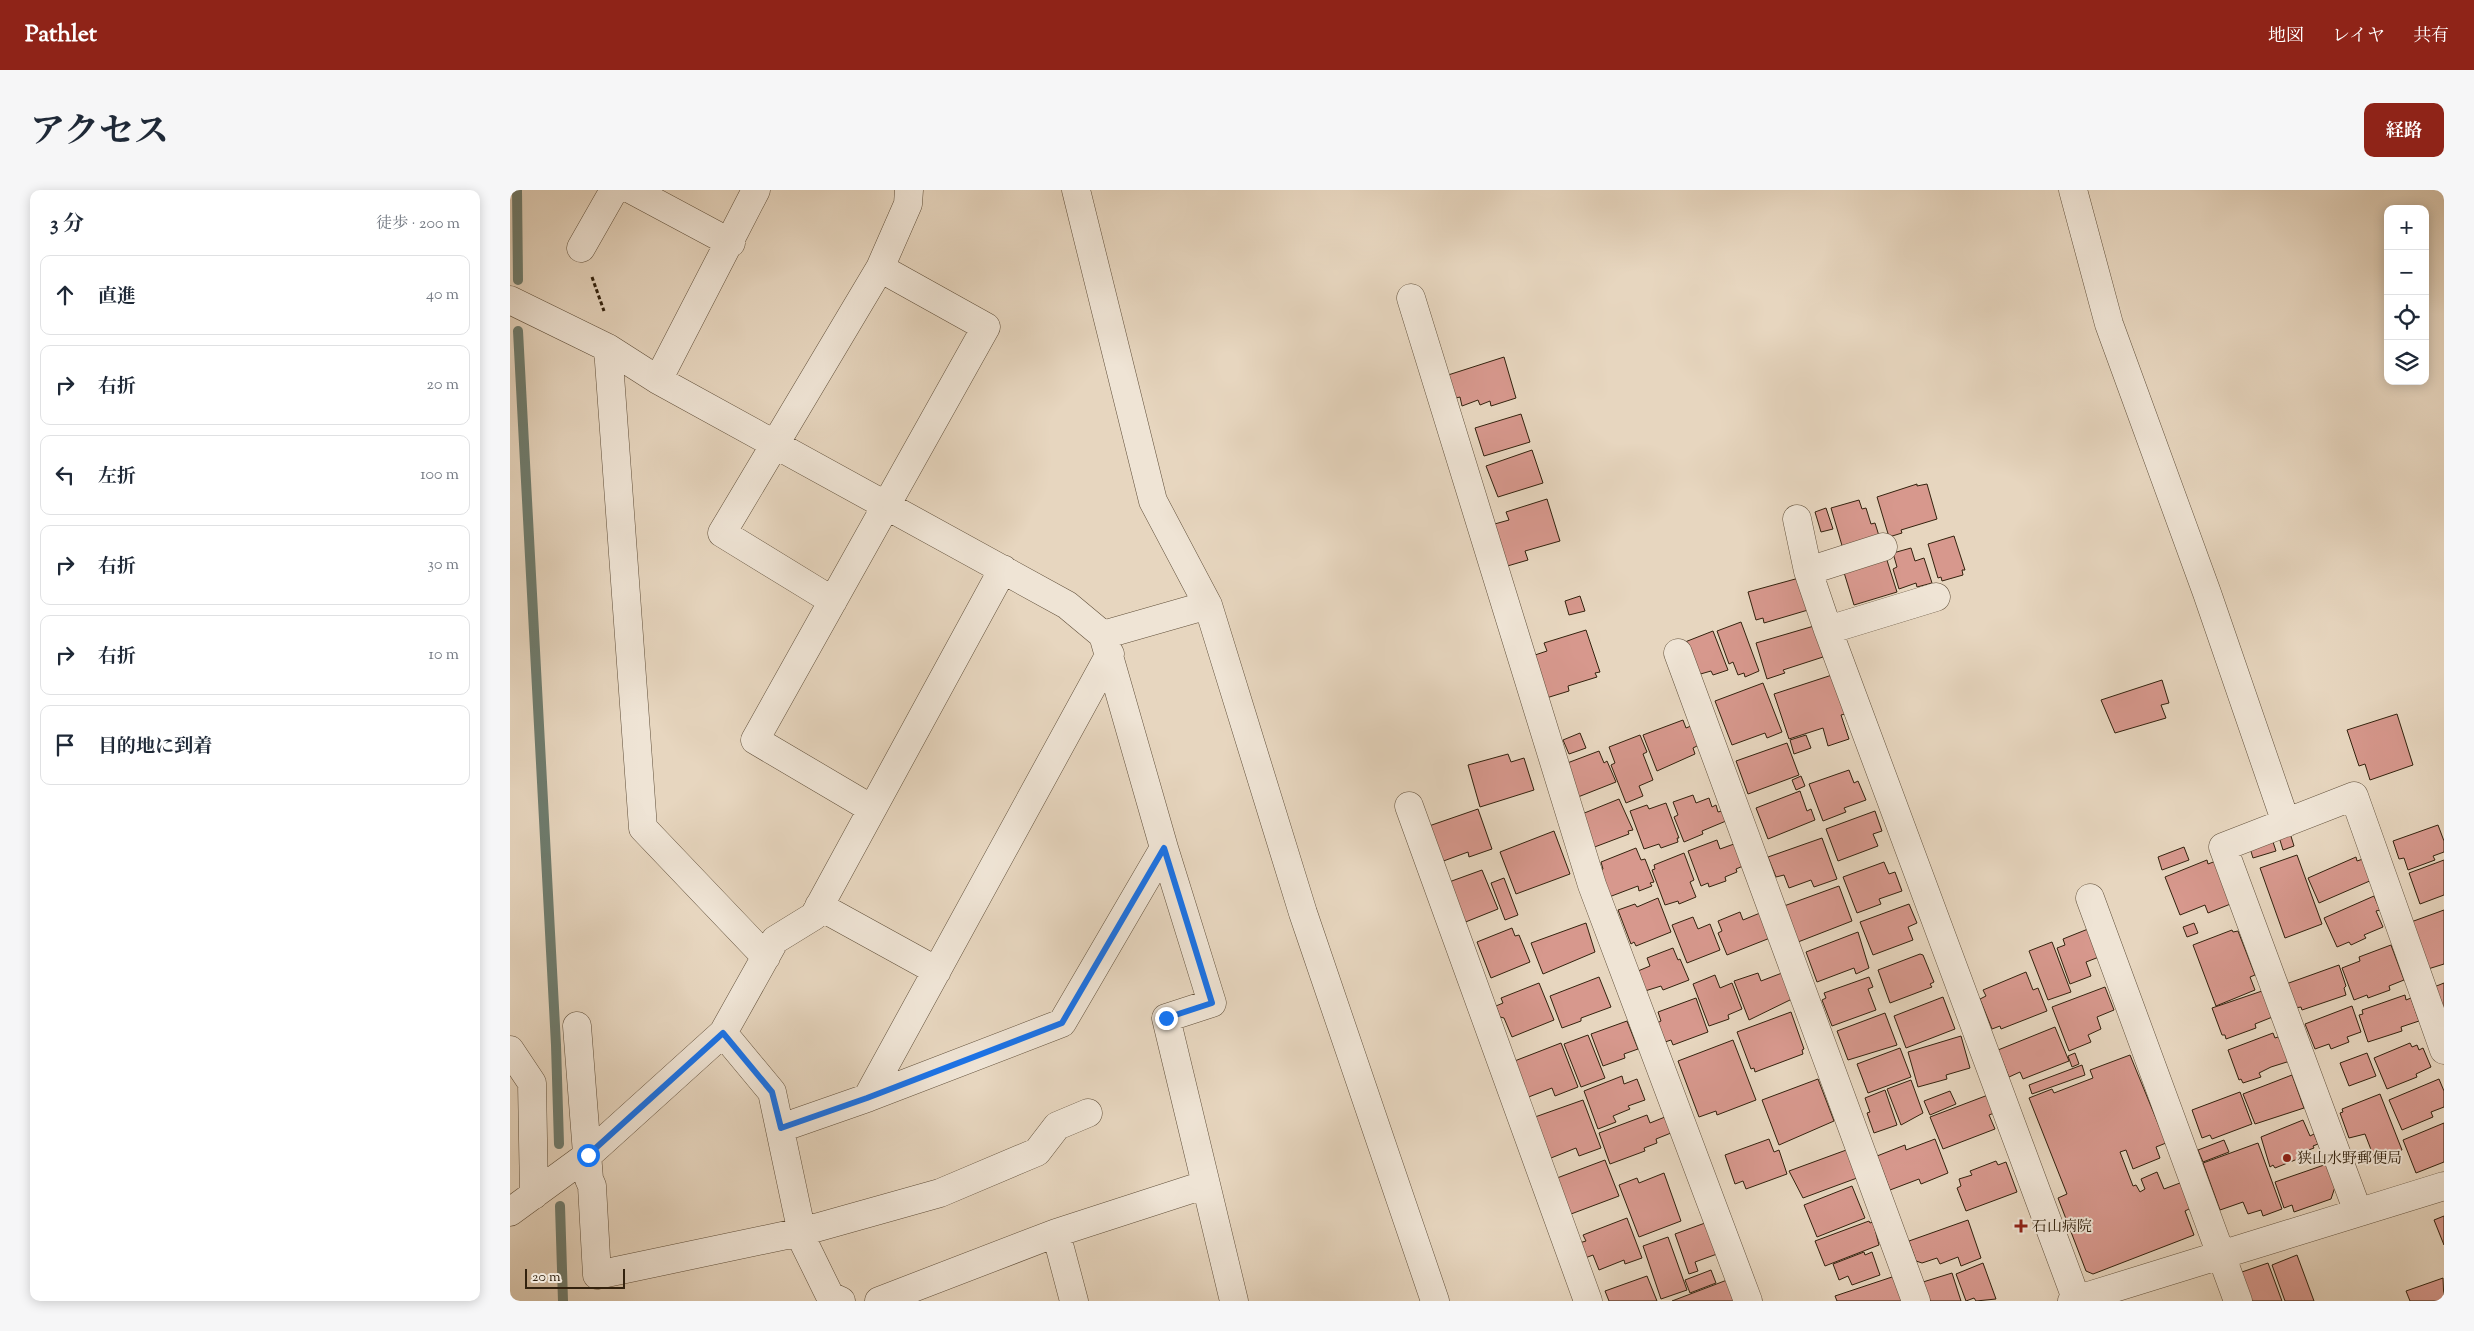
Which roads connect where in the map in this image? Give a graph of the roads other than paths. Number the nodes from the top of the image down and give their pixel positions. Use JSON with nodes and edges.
{"nodes":[{"id":1,"x":614,"y":190,"type":"edge"},
{"id":2,"x":632,"y":190,"type":"edge"},
{"id":3,"x":756,"y":190,"type":"edge"},
{"id":4,"x":909,"y":190,"type":"edge"},
{"id":5,"x":1076,"y":190,"type":"edge"},
{"id":6,"x":2073,"y":190,"type":"edge"},
{"id":7,"x":731,"y":243,"type":"junction"},
{"id":8,"x":582,"y":248,"type":"road end"},
{"id":9,"x":880,"y":268,"type":"junction"},
{"id":10,"x":1411,"y":298,"type":"dead end"},
{"id":11,"x":510,"y":300,"type":"edge"},
{"id":12,"x":608,"y":348,"type":"junction"},
{"id":13,"x":658,"y":380,"type":"junction"},
{"id":14,"x":776,"y":445,"type":"junction"},
{"id":15,"x":886,"y":505,"type":"junction"},
{"id":16,"x":1797,"y":520,"type":"dead end"},
{"id":17,"x":1883,"y":547,"type":"dead end"},
{"id":18,"x":1003,"y":569,"type":"junction"},
{"id":19,"x":1808,"y":571,"type":"junction"},
{"id":20,"x":1936,"y":597,"type":"dead end"},
{"id":21,"x":833,"y":601,"type":"junction"},
{"id":22,"x":1208,"y":605,"type":"junction"},
{"id":23,"x":1828,"y":630,"type":"junction"},
{"id":24,"x":1106,"y":645,"type":"junction"},
{"id":25,"x":1678,"y":653,"type":"dead end"},
{"id":26,"x":1409,"y":806,"type":"dead end"},
{"id":27,"x":872,"y":809,"type":"junction"},
{"id":28,"x":2286,"y":823,"type":"junction"},
{"id":29,"x":1164,"y":848,"type":"junction"},
{"id":30,"x":2090,"y":898,"type":"dead end"},
{"id":31,"x":819,"y":906,"type":"junction"},
{"id":32,"x":766,"y":957,"type":"junction"},
{"id":33,"x":937,"y":971,"type":"junction"},
{"id":34,"x":577,"y":1026,"type":"dead end"},
{"id":35,"x":723,"y":1033,"type":"junction"},
{"id":36,"x":510,"y":1050,"type":"edge"},
{"id":37,"x":2444,"y":1050,"type":"edge"},
{"id":38,"x":867,"y":1098,"type":"junction"},
{"id":39,"x":1088,"y":1113,"type":"dead end"},
{"id":40,"x":781,"y":1128,"type":"junction"},
{"id":41,"x":588,"y":1155,"type":"junction"},
{"id":42,"x":1204,"y":1185,"type":"junction"},
{"id":43,"x":2444,"y":1186,"type":"edge"},
{"id":44,"x":534,"y":1195,"type":"junction"},
{"id":45,"x":510,"y":1212,"type":"edge"},
{"id":46,"x":2358,"y":1212,"type":"junction"},
{"id":47,"x":801,"y":1232,"type":"junction"},
{"id":48,"x":1056,"y":1233,"type":"junction"},
{"id":49,"x":2221,"y":1254,"type":"junction"},
{"id":50,"x":841,"y":1301,"type":"edge"},
{"id":51,"x":879,"y":1301,"type":"edge"},
{"id":52,"x":1074,"y":1301,"type":"edge"},
{"id":53,"x":1234,"y":1301,"type":"edge"},
{"id":54,"x":1435,"y":1301,"type":"edge"},
{"id":55,"x":1588,"y":1301,"type":"edge"},
{"id":56,"x":1748,"y":1301,"type":"edge"},
{"id":57,"x":1916,"y":1301,"type":"edge"},
{"id":58,"x":2075,"y":1301,"type":"edge"},
{"id":59,"x":2238,"y":1301,"type":"edge"}],
"edges":[{"from":1,"to":8,"type":"street"},
{"from":2,"to":7,"type":"street"},
{"from":3,"to":7,"type":"street"},
{"from":4,"to":9,"type":"street"},
{"from":5,"to":22,"type":"street"},
{"from":6,"to":28,"type":"street"},
{"from":7,"to":13,"type":"street"},
{"from":9,"to":14,"type":"street"},
{"from":9,"to":15,"type":"street"},
{"from":10,"to":56,"type":"street"},
{"from":11,"to":12,"type":"street"},
{"from":12,"to":13,"type":"street"},
{"from":12,"to":32,"type":"street"},
{"from":13,"to":14,"type":"street"},
{"from":14,"to":15,"type":"street"},
{"from":14,"to":21,"type":"street"},
{"from":15,"to":18,"type":"street"},
{"from":15,"to":21,"type":"street"},
{"from":16,"to":19,"type":"street"},
{"from":17,"to":19,"type":"street"},
{"from":18,"to":24,"type":"street"},
{"from":18,"to":27,"type":"street"},
{"from":19,"to":23,"type":"street"},
{"from":20,"to":23,"type":"street"},
{"from":21,"to":27,"type":"street"},
{"from":22,"to":24,"type":"street"},
{"from":22,"to":54,"type":"street"},
{"from":23,"to":58,"type":"street"},
{"from":24,"to":29,"type":"street"},
{"from":24,"to":33,"type":"street"},
{"from":25,"to":57,"type":"street"},
{"from":26,"to":55,"type":"street"},
{"from":27,"to":31,"type":"street"},
{"from":28,"to":37,"type":"street"},
{"from":28,"to":46,"type":"street"},
{"from":29,"to":38,"type":"street"},
{"from":29,"to":42,"type":"street"},
{"from":30,"to":49,"type":"street"},
{"from":31,"to":32,"type":"street"},
{"from":31,"to":33,"type":"street"},
{"from":32,"to":35,"type":"street"},
{"from":33,"to":38,"type":"street"},
{"from":34,"to":41,"type":"street"},
{"from":35,"to":40,"type":"street"},
{"from":35,"to":41,"type":"street"},
{"from":36,"to":44,"type":"street"},
{"from":38,"to":40,"type":"street"},
{"from":39,"to":47,"type":"street"},
{"from":40,"to":47,"type":"street"},
{"from":41,"to":44,"type":"street"},
{"from":41,"to":47,"type":"street"},
{"from":42,"to":48,"type":"street"},
{"from":42,"to":53,"type":"street"},
{"from":43,"to":46,"type":"street"},
{"from":44,"to":45,"type":"street"},
{"from":46,"to":49,"type":"street"},
{"from":47,"to":50,"type":"street"},
{"from":48,"to":51,"type":"street"},
{"from":48,"to":52,"type":"street"},
{"from":49,"to":58,"type":"street"},
{"from":49,"to":59,"type":"street"}]}
